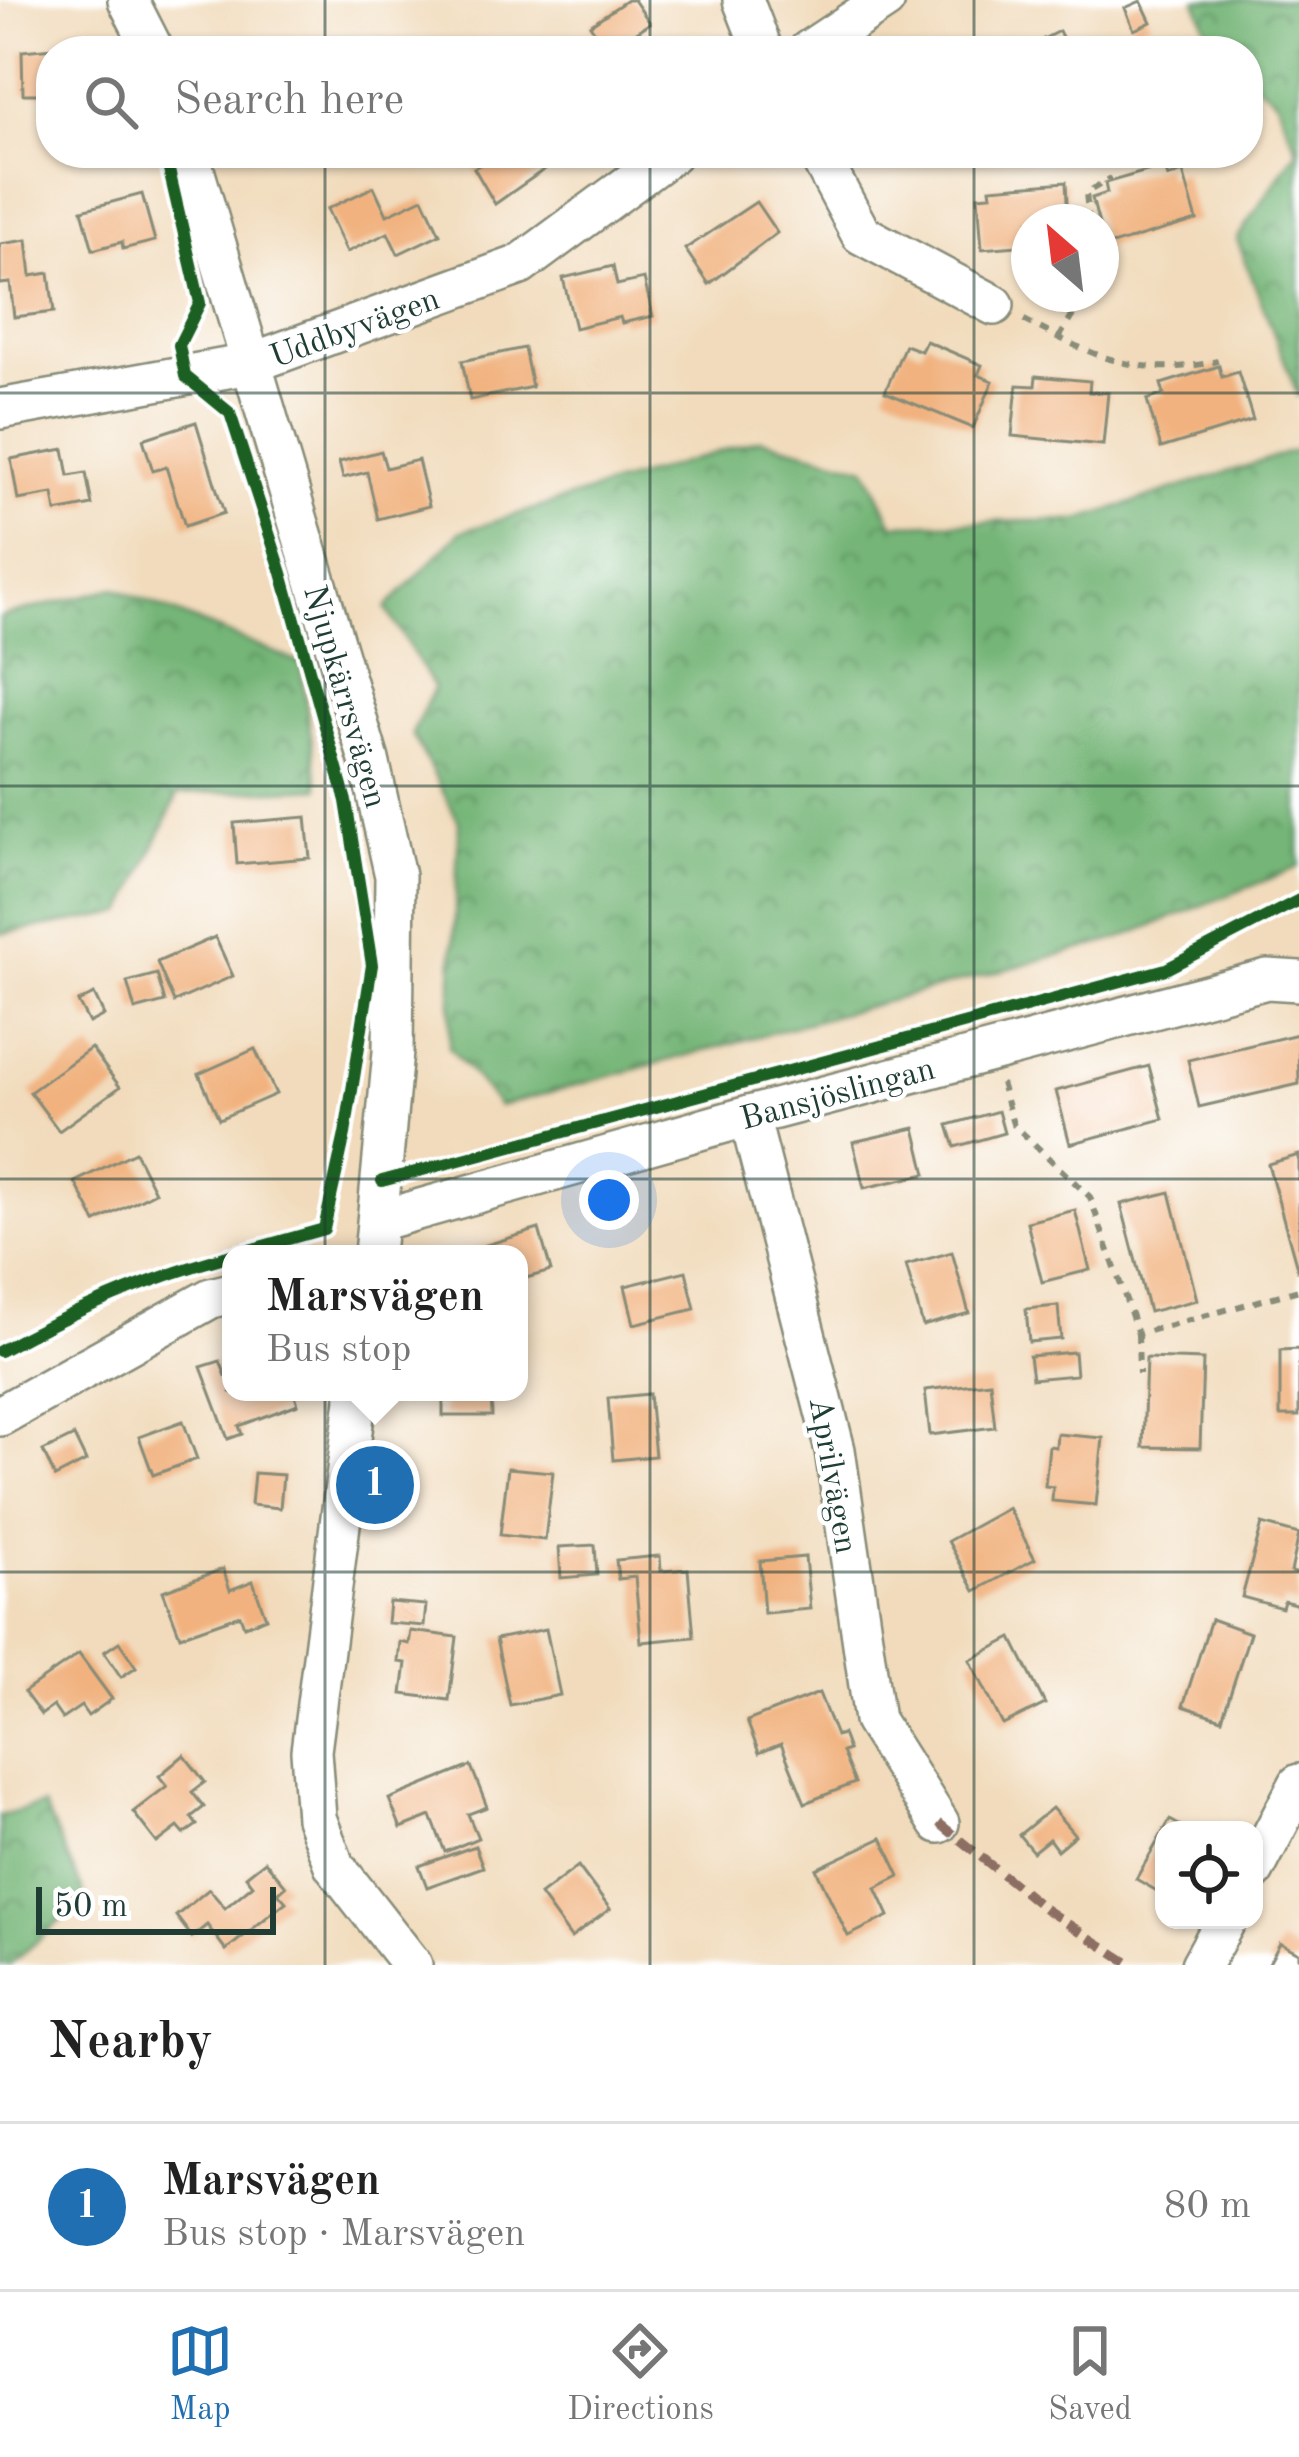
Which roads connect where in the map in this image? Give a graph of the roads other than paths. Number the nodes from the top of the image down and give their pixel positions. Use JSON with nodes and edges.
{"nodes":[{"id":1,"x":128,"y":0,"type":"edge"},
{"id":2,"x":743,"y":0,"type":"edge"},
{"id":3,"x":885,"y":0,"type":"edge"},
{"id":4,"x":146,"y":36,"type":"edge"},
{"id":5,"x":757,"y":36,"type":"edge"},
{"id":6,"x":831,"y":36,"type":"edge"},
{"id":7,"x":193,"y":168,"type":"edge"},
{"id":8,"x":652,"y":168,"type":"edge"},
{"id":9,"x":826,"y":168,"type":"edge"},
{"id":10,"x":994,"y":304,"type":"road end"},
{"id":11,"x":249,"y":364,"type":"junction"},
{"id":12,"x":0,"y":409,"type":"edge"},
{"id":13,"x":1299,"y":981,"type":"edge"},
{"id":14,"x":749,"y":1116,"type":"junction"},
{"id":15,"x":376,"y":1237,"type":"edge"},
{"id":16,"x":222,"y":1295,"type":"edge"},
{"id":17,"x":355,"y":1401,"type":"edge"},
{"id":18,"x":0,"y":1416,"type":"edge"},
{"id":19,"x":1299,"y":1784,"type":"edge"},
{"id":20,"x":939,"y":1822,"type":"dead end"},
{"id":21,"x":1263,"y":1853,"type":"edge"},
{"id":22,"x":1221,"y":1929,"type":"edge"},
{"id":23,"x":412,"y":1965,"type":"edge"},
{"id":24,"x":1201,"y":1965,"type":"edge"}],
"edges":[{"from":1,"to":4,"type":"street"},
{"from":2,"to":5,"type":"street"},
{"from":3,"to":6,"type":"street"},
{"from":7,"to":11,"type":"street","name":"Njupkärrsvägen"},
{"from":8,"to":11,"type":"street","name":"Uddbyvägen"},
{"from":9,"to":10,"type":"street"},
{"from":11,"to":12,"type":"street","name":"Uddbyvägen"},
{"from":11,"to":15,"type":"street","name":"Njupkärrsvägen"},
{"from":13,"to":14,"type":"street","name":"Bansjöslingan"},
{"from":14,"to":15,"type":"street","name":"Bansjöslingan"},
{"from":14,"to":20,"type":"street","name":"Aprilvägen"},
{"from":16,"to":18,"type":"street"},
{"from":17,"to":23,"type":"street"},
{"from":19,"to":21,"type":"street"},
{"from":22,"to":24,"type":"street"}]}
